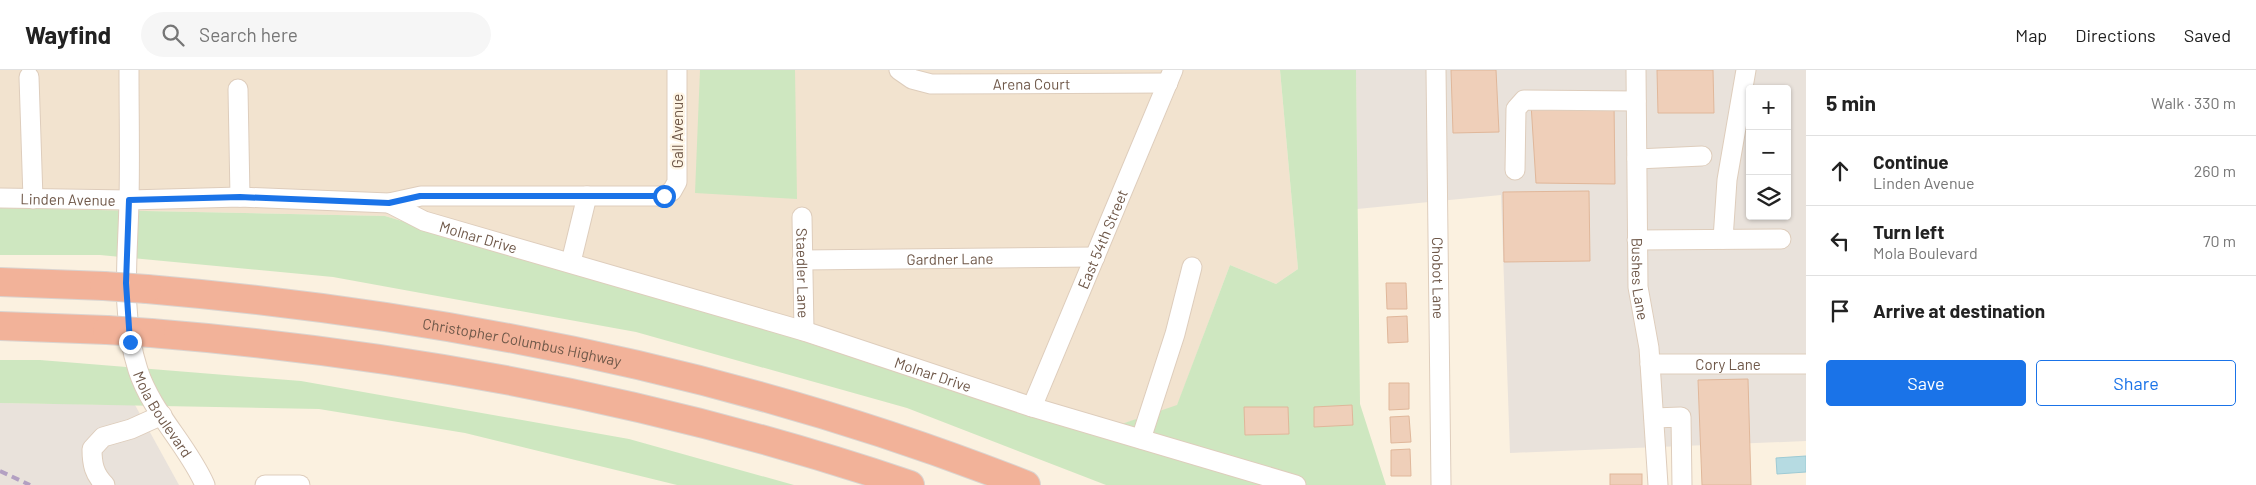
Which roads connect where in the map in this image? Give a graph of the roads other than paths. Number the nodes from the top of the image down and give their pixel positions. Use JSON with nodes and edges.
{"nodes":[{"id":1,"x":129,"y":70,"type":"edge"},
{"id":2,"x":677,"y":70,"type":"edge"},
{"id":3,"x":899,"y":70,"type":"edge"},
{"id":4,"x":1436,"y":70,"type":"edge"},
{"id":5,"x":1636,"y":70,"type":"edge"},
{"id":6,"x":1746,"y":70,"type":"edge"},
{"id":7,"x":1170,"y":76,"type":"edge"},
{"id":8,"x":29,"y":77,"type":"dead end"},
{"id":9,"x":238,"y":89,"type":"dead end"},
{"id":10,"x":1636,"y":101,"type":"junction"},
{"id":11,"x":1702,"y":156,"type":"dead end"},
{"id":12,"x":1637,"y":160,"type":"junction"},
{"id":13,"x":1515,"y":170,"type":"dead end"},
{"id":14,"x":672,"y":191,"type":"joint"},
{"id":15,"x":587,"y":196,"type":"junction"},
{"id":16,"x":240,"y":197,"type":"junction"},
{"id":17,"x":0,"y":198,"type":"edge"},
{"id":18,"x":33,"y":198,"type":"junction"},
{"id":19,"x":129,"y":200,"type":"junction"},
{"id":20,"x":389,"y":203,"type":"junction"},
{"id":21,"x":802,"y":216,"type":"dead end"},
{"id":22,"x":1723,"y":239,"type":"junction"},
{"id":23,"x":1781,"y":239,"type":"dead end"},
{"id":24,"x":1637,"y":240,"type":"junction"},
{"id":25,"x":1095,"y":257,"type":"junction"},
{"id":26,"x":802,"y":260,"type":"junction"},
{"id":27,"x":571,"y":262,"type":"junction"},
{"id":28,"x":1192,"y":267,"type":"dead end"},
{"id":29,"x":0,"y":282,"type":"edge"},
{"id":30,"x":0,"y":326,"type":"edge"},
{"id":31,"x":804,"y":331,"type":"junction"},
{"id":32,"x":1650,"y":364,"type":"junction"},
{"id":33,"x":1806,"y":364,"type":"edge"},
{"id":34,"x":1032,"y":407,"type":"junction"},
{"id":35,"x":162,"y":415,"type":"junction"},
{"id":36,"x":1654,"y":418,"type":"junction"},
{"id":37,"x":1141,"y":439,"type":"junction"},
{"id":38,"x":105,"y":485,"type":"edge"},
{"id":39,"x":205,"y":485,"type":"edge"},
{"id":40,"x":265,"y":485,"type":"edge"},
{"id":41,"x":300,"y":485,"type":"edge"},
{"id":42,"x":910,"y":485,"type":"edge"},
{"id":43,"x":1026,"y":485,"type":"edge"},
{"id":44,"x":1296,"y":485,"type":"edge"},
{"id":45,"x":1441,"y":485,"type":"edge"},
{"id":46,"x":1658,"y":485,"type":"edge"},
{"id":47,"x":1682,"y":485,"type":"edge"}],
"edges":[{"from":1,"to":19,"type":"street","name":"Mola Boulevard"},
{"from":2,"to":14,"type":"street","name":"Gall Avenue"},
{"from":3,"to":7,"type":"street","name":"Arena Court"},
{"from":4,"to":45,"type":"street","name":"Chobot Lane"},
{"from":5,"to":10,"type":"street","name":"Bushes Lane"},
{"from":6,"to":22,"type":"street"},
{"from":7,"to":25,"type":"street","name":"East 54th Street"},
{"from":8,"to":18,"type":"street"},
{"from":9,"to":16,"type":"street"},
{"from":10,"to":12,"type":"street","name":"Bushes Lane"},
{"from":10,"to":13,"type":"street"},
{"from":11,"to":12,"type":"street"},
{"from":12,"to":24,"type":"street","name":"Bushes Lane"},
{"from":14,"to":15,"type":"street","name":"Linden Avenue"},
{"from":15,"to":20,"type":"street","name":"Linden Avenue"},
{"from":15,"to":27,"type":"street"},
{"from":16,"to":19,"type":"street","name":"Linden Avenue"},
{"from":16,"to":20,"type":"street","name":"Linden Avenue"},
{"from":17,"to":18,"type":"street","name":"Linden Avenue"},
{"from":18,"to":19,"type":"street","name":"Linden Avenue"},
{"from":19,"to":35,"type":"street","name":"Mola Boulevard"},
{"from":20,"to":27,"type":"street","name":"Molnar Drive"},
{"from":21,"to":26,"type":"street","name":"Staedler Lane"},
{"from":22,"to":23,"type":"street"},
{"from":22,"to":24,"type":"street"},
{"from":24,"to":32,"type":"street","name":"Bushes Lane"},
{"from":25,"to":26,"type":"street","name":"Gardner Lane"},
{"from":25,"to":34,"type":"street","name":"East 54th Street"},
{"from":26,"to":31,"type":"street","name":"Staedler Lane"},
{"from":27,"to":31,"type":"street","name":"Molnar Drive"},
{"from":28,"to":37,"type":"street"},
{"from":29,"to":43,"type":"highway","name":"Christopher Columbus Highway","bridge":true},
{"from":30,"to":42,"type":"highway","bridge":true},
{"from":31,"to":34,"type":"street","name":"Molnar Drive"},
{"from":32,"to":33,"type":"street","name":"Cory Lane"},
{"from":32,"to":36,"type":"street","name":"Bushes Lane"},
{"from":34,"to":37,"type":"street","name":"Molnar Drive"},
{"from":35,"to":38,"type":"street"},
{"from":35,"to":39,"type":"street","name":"Mola Boulevard"},
{"from":36,"to":46,"type":"street","name":"Bushes Lane"},
{"from":36,"to":47,"type":"street"},
{"from":37,"to":44,"type":"street","name":"Molnar Drive"},
{"from":40,"to":41,"type":"street"}]}
